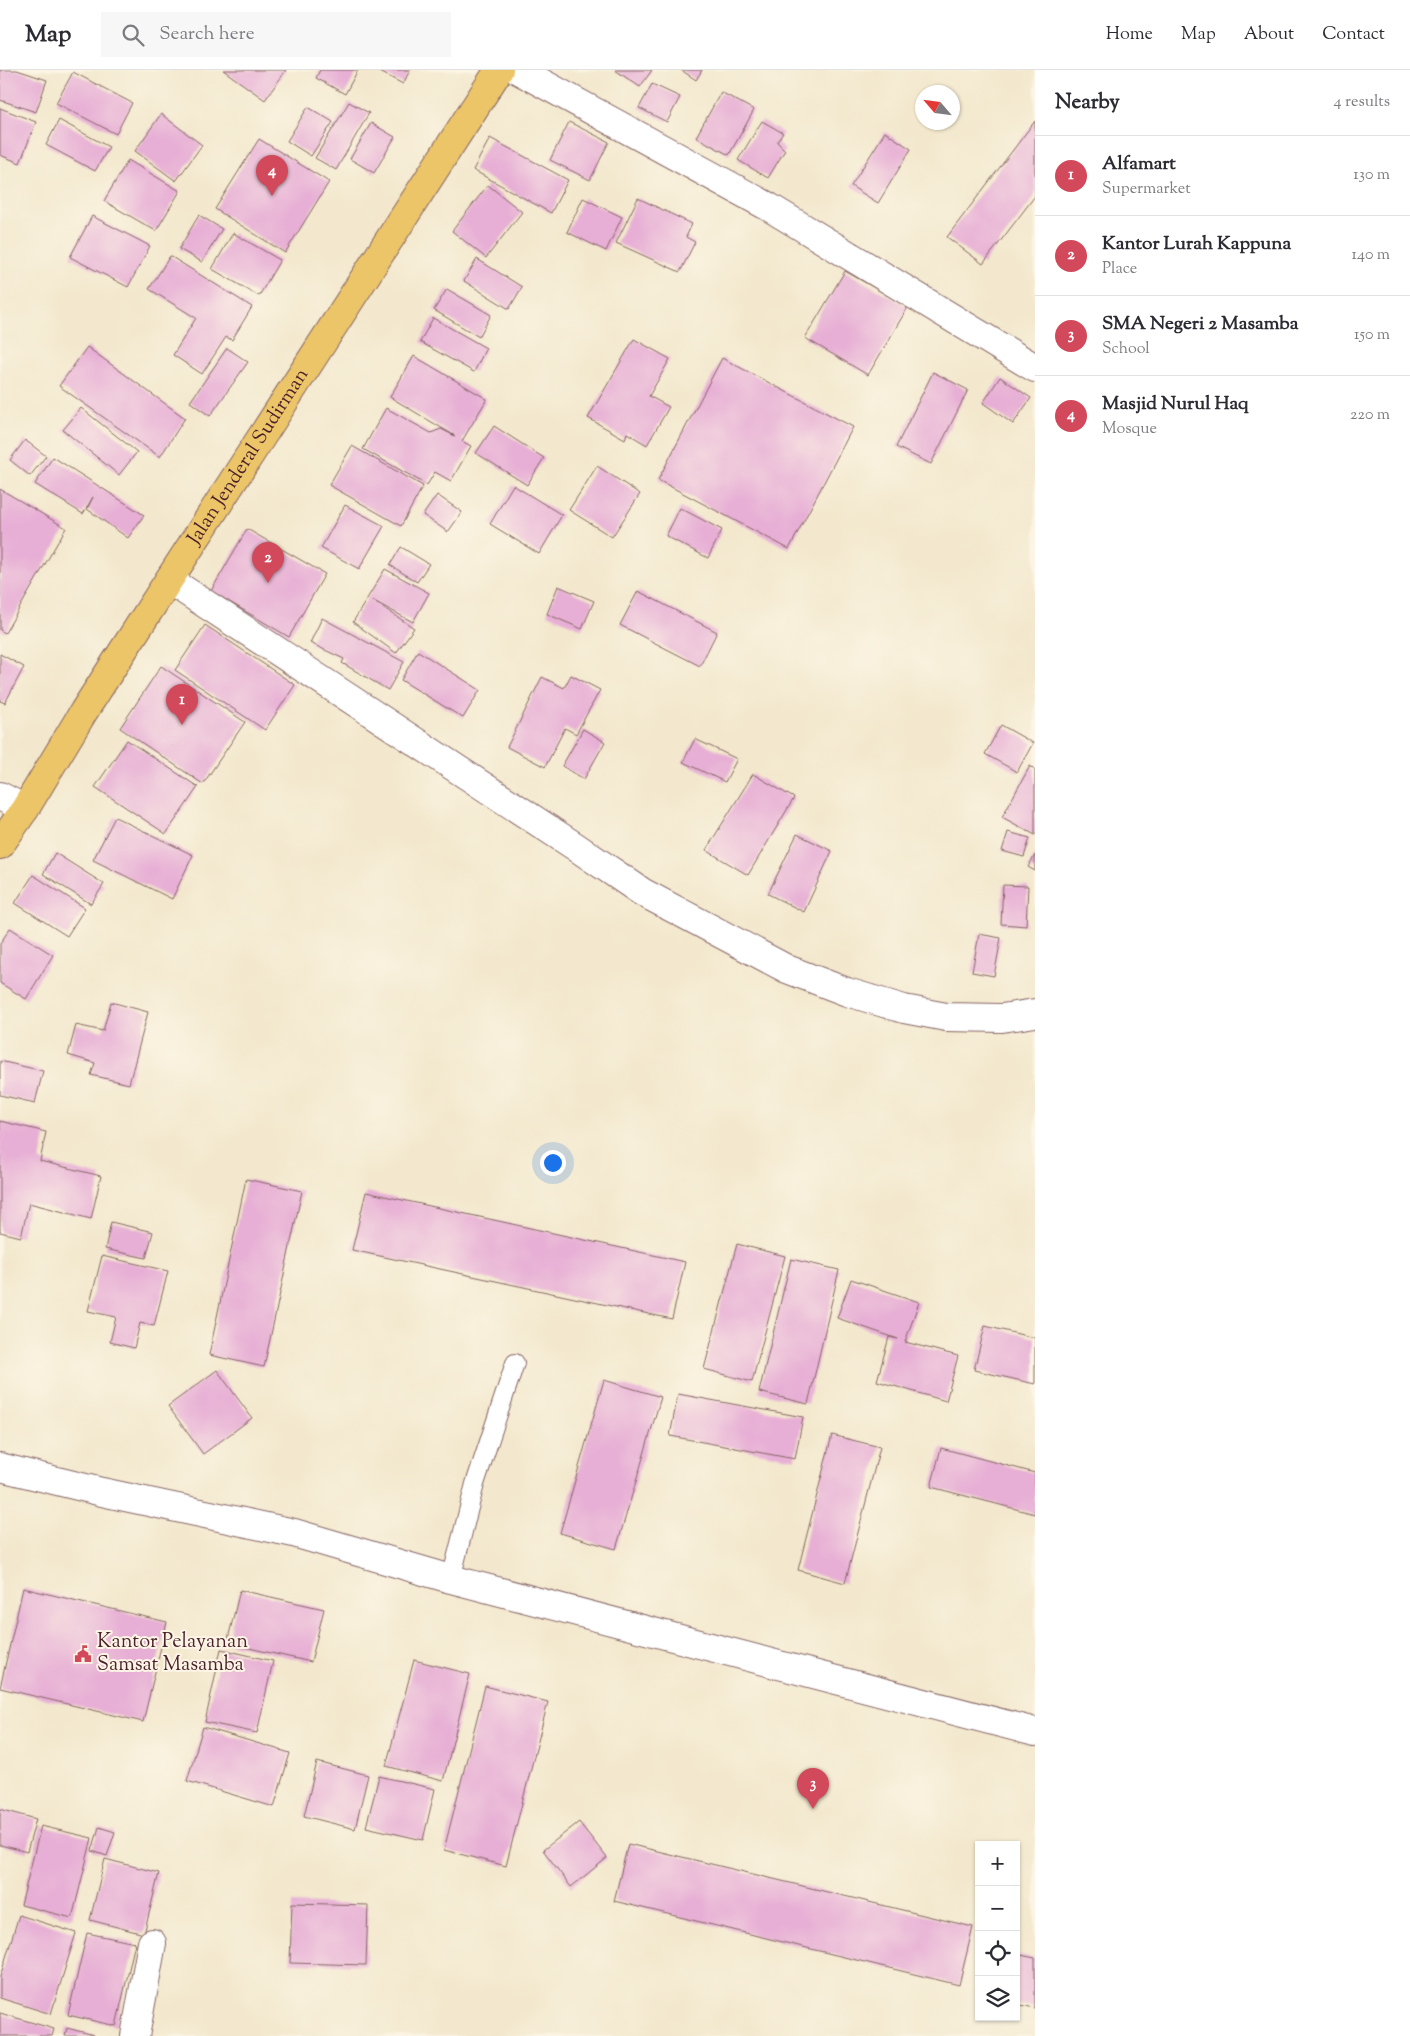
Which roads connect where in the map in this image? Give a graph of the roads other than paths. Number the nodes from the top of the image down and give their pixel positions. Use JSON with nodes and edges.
{"nodes":[{"id":1,"x":499,"y":70,"type":"edge"},
{"id":2,"x":518,"y":70,"type":"edge"},
{"id":3,"x":1035,"y":368,"type":"edge"},
{"id":4,"x":169,"y":580,"type":"junction"},
{"id":5,"x":0,"y":796,"type":"edge"},
{"id":6,"x":25,"y":809,"type":"junction"},
{"id":7,"x":0,"y":845,"type":"edge"},
{"id":8,"x":1035,"y":1013,"type":"edge"},
{"id":9,"x":515,"y":1363,"type":"dead end"},
{"id":10,"x":0,"y":1467,"type":"edge"},
{"id":11,"x":451,"y":1579,"type":"junction"},
{"id":12,"x":1035,"y":1732,"type":"edge"},
{"id":13,"x":152,"y":1943,"type":"dead end"},
{"id":14,"x":135,"y":2036,"type":"edge"}],
"edges":[{"from":1,"to":4,"type":"highway","name":"Jalan Jenderal Sudirman"},
{"from":2,"to":3,"type":"street"},
{"from":4,"to":6,"type":"highway","name":"Jalan Jenderal Sudirman"},
{"from":4,"to":8,"type":"street"},
{"from":5,"to":6,"type":"street"},
{"from":6,"to":7,"type":"highway","name":"Jalan Jenderal Sudirman"},
{"from":9,"to":11,"type":"lane"},
{"from":10,"to":11,"type":"street"},
{"from":11,"to":12,"type":"street"},
{"from":13,"to":14,"type":"street"}]}
